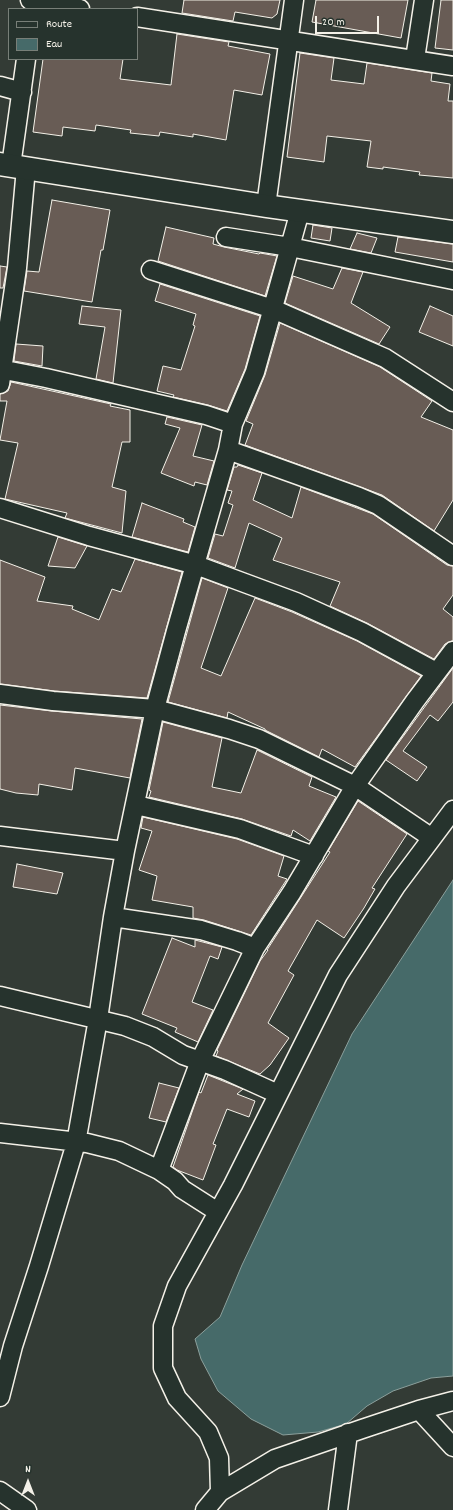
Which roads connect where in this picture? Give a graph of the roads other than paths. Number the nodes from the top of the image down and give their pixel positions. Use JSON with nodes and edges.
{"nodes":[{"id":1,"x":294,"y":0,"type":"edge"},
{"id":2,"x":424,"y":0,"type":"edge"},
{"id":3,"x":32,"y":3,"type":"edge"},
{"id":4,"x":72,"y":8,"type":"edge"},
{"id":5,"x":138,"y":17,"type":"edge"},
{"id":6,"x":289,"y":40,"type":"junction"},
{"id":7,"x":415,"y":59,"type":"junction"},
{"id":8,"x":26,"y":60,"type":"edge"},
{"id":9,"x":453,"y":66,"type":"edge"},
{"id":10,"x":0,"y":86,"type":"edge"},
{"id":11,"x":22,"y":92,"type":"junction"},
{"id":12,"x":13,"y":166,"type":"edge"},
{"id":13,"x":266,"y":206,"type":"junction"},
{"id":14,"x":300,"y":211,"type":"junction"},
{"id":15,"x":453,"y":232,"type":"edge"},
{"id":16,"x":226,"y":237,"type":"dead end"},
{"id":17,"x":290,"y":247,"type":"junction"},
{"id":18,"x":151,"y":270,"type":"dead end"},
{"id":19,"x":453,"y":280,"type":"edge"},
{"id":20,"x":273,"y":309,"type":"junction"},
{"id":21,"x":1,"y":374,"type":"edge"},
{"id":22,"x":453,"y":402,"type":"edge"},
{"id":23,"x":233,"y":424,"type":"junction"},
{"id":24,"x":228,"y":450,"type":"junction"},
{"id":25,"x":0,"y":508,"type":"edge"},
{"id":26,"x":453,"y":556,"type":"edge"},
{"id":27,"x":196,"y":565,"type":"junction"},
{"id":28,"x":451,"y":656,"type":"edge"},
{"id":29,"x":436,"y":672,"type":"junction"},
{"id":30,"x":0,"y":694,"type":"edge"},
{"id":31,"x":155,"y":710,"type":"junction"},
{"id":32,"x":355,"y":786,"type":"junction"},
{"id":33,"x":136,"y":805,"type":"junction"},
{"id":34,"x":453,"y":810,"type":"edge"},
{"id":35,"x":0,"y":836,"type":"edge"},
{"id":36,"x":432,"y":838,"type":"junction"},
{"id":37,"x":125,"y":851,"type":"junction"},
{"id":38,"x":314,"y":856,"type":"junction"},
{"id":39,"x":113,"y":917,"type":"junction"},
{"id":40,"x":255,"y":948,"type":"junction"},
{"id":41,"x":0,"y":996,"type":"edge"},
{"id":42,"x":98,"y":1019,"type":"junction"},
{"id":43,"x":200,"y":1061,"type":"junction"},
{"id":44,"x":278,"y":1094,"type":"junction"},
{"id":45,"x":0,"y":1133,"type":"edge"},
{"id":46,"x":76,"y":1143,"type":"junction"},
{"id":47,"x":159,"y":1170,"type":"junction"},
{"id":48,"x":218,"y":1212,"type":"junction"},
{"id":49,"x":6,"y":1344,"type":"edge"},
{"id":50,"x":0,"y":1398,"type":"edge"},
{"id":51,"x":453,"y":1401,"type":"edge"},
{"id":52,"x":419,"y":1410,"type":"junction"},
{"id":53,"x":348,"y":1433,"type":"junction"},
{"id":54,"x":453,"y":1447,"type":"edge"},
{"id":55,"x":0,"y":1490,"type":"edge"},
{"id":56,"x":220,"y":1492,"type":"junction"},
{"id":57,"x":27,"y":1510,"type":"edge"},
{"id":58,"x":205,"y":1510,"type":"edge"},
{"id":59,"x":338,"y":1510,"type":"edge"}],
"edges":[{"from":1,"to":6,"type":"street"},
{"from":2,"to":7,"type":"street"},
{"from":3,"to":4,"type":"street"},
{"from":5,"to":6,"type":"street"},
{"from":6,"to":7,"type":"street"},
{"from":6,"to":13,"type":"street"},
{"from":7,"to":9,"type":"street"},
{"from":8,"to":11,"type":"street"},
{"from":10,"to":11,"type":"street"},
{"from":11,"to":12,"type":"street"},
{"from":12,"to":13,"type":"main road"},
{"from":12,"to":21,"type":"street"},
{"from":13,"to":14,"type":"main road"},
{"from":14,"to":15,"type":"main road"},
{"from":14,"to":17,"type":"street"},
{"from":16,"to":17,"type":"street"},
{"from":17,"to":19,"type":"street"},
{"from":17,"to":20,"type":"street"},
{"from":18,"to":20,"type":"street"},
{"from":20,"to":22,"type":"street"},
{"from":20,"to":23,"type":"street"},
{"from":21,"to":23,"type":"street"},
{"from":23,"to":24,"type":"street"},
{"from":24,"to":26,"type":"street"},
{"from":24,"to":27,"type":"street"},
{"from":25,"to":27,"type":"street"},
{"from":27,"to":29,"type":"street"},
{"from":27,"to":31,"type":"street"},
{"from":28,"to":29,"type":"street"},
{"from":29,"to":32,"type":"street"},
{"from":30,"to":31,"type":"street"},
{"from":31,"to":32,"type":"street"},
{"from":31,"to":33,"type":"street"},
{"from":32,"to":36,"type":"street"},
{"from":32,"to":38,"type":"street"},
{"from":33,"to":37,"type":"street"},
{"from":33,"to":38,"type":"street"},
{"from":34,"to":36,"type":"street"},
{"from":35,"to":37,"type":"street"},
{"from":36,"to":44,"type":"street"},
{"from":37,"to":39,"type":"street"},
{"from":38,"to":40,"type":"street"},
{"from":39,"to":40,"type":"street"},
{"from":39,"to":42,"type":"street"},
{"from":40,"to":43,"type":"street"},
{"from":41,"to":42,"type":"street"},
{"from":42,"to":43,"type":"street"},
{"from":42,"to":46,"type":"street"},
{"from":43,"to":44,"type":"street"},
{"from":43,"to":47,"type":"street"},
{"from":44,"to":48,"type":"street"},
{"from":45,"to":46,"type":"street"},
{"from":46,"to":47,"type":"street"},
{"from":46,"to":49,"type":"street"},
{"from":47,"to":48,"type":"street"},
{"from":48,"to":56,"type":"street"},
{"from":49,"to":50,"type":"street"},
{"from":51,"to":52,"type":"street"},
{"from":52,"to":53,"type":"street"},
{"from":52,"to":54,"type":"street"},
{"from":53,"to":56,"type":"street"},
{"from":53,"to":59,"type":"street"},
{"from":55,"to":57,"type":"street"},
{"from":56,"to":58,"type":"street"}]}
